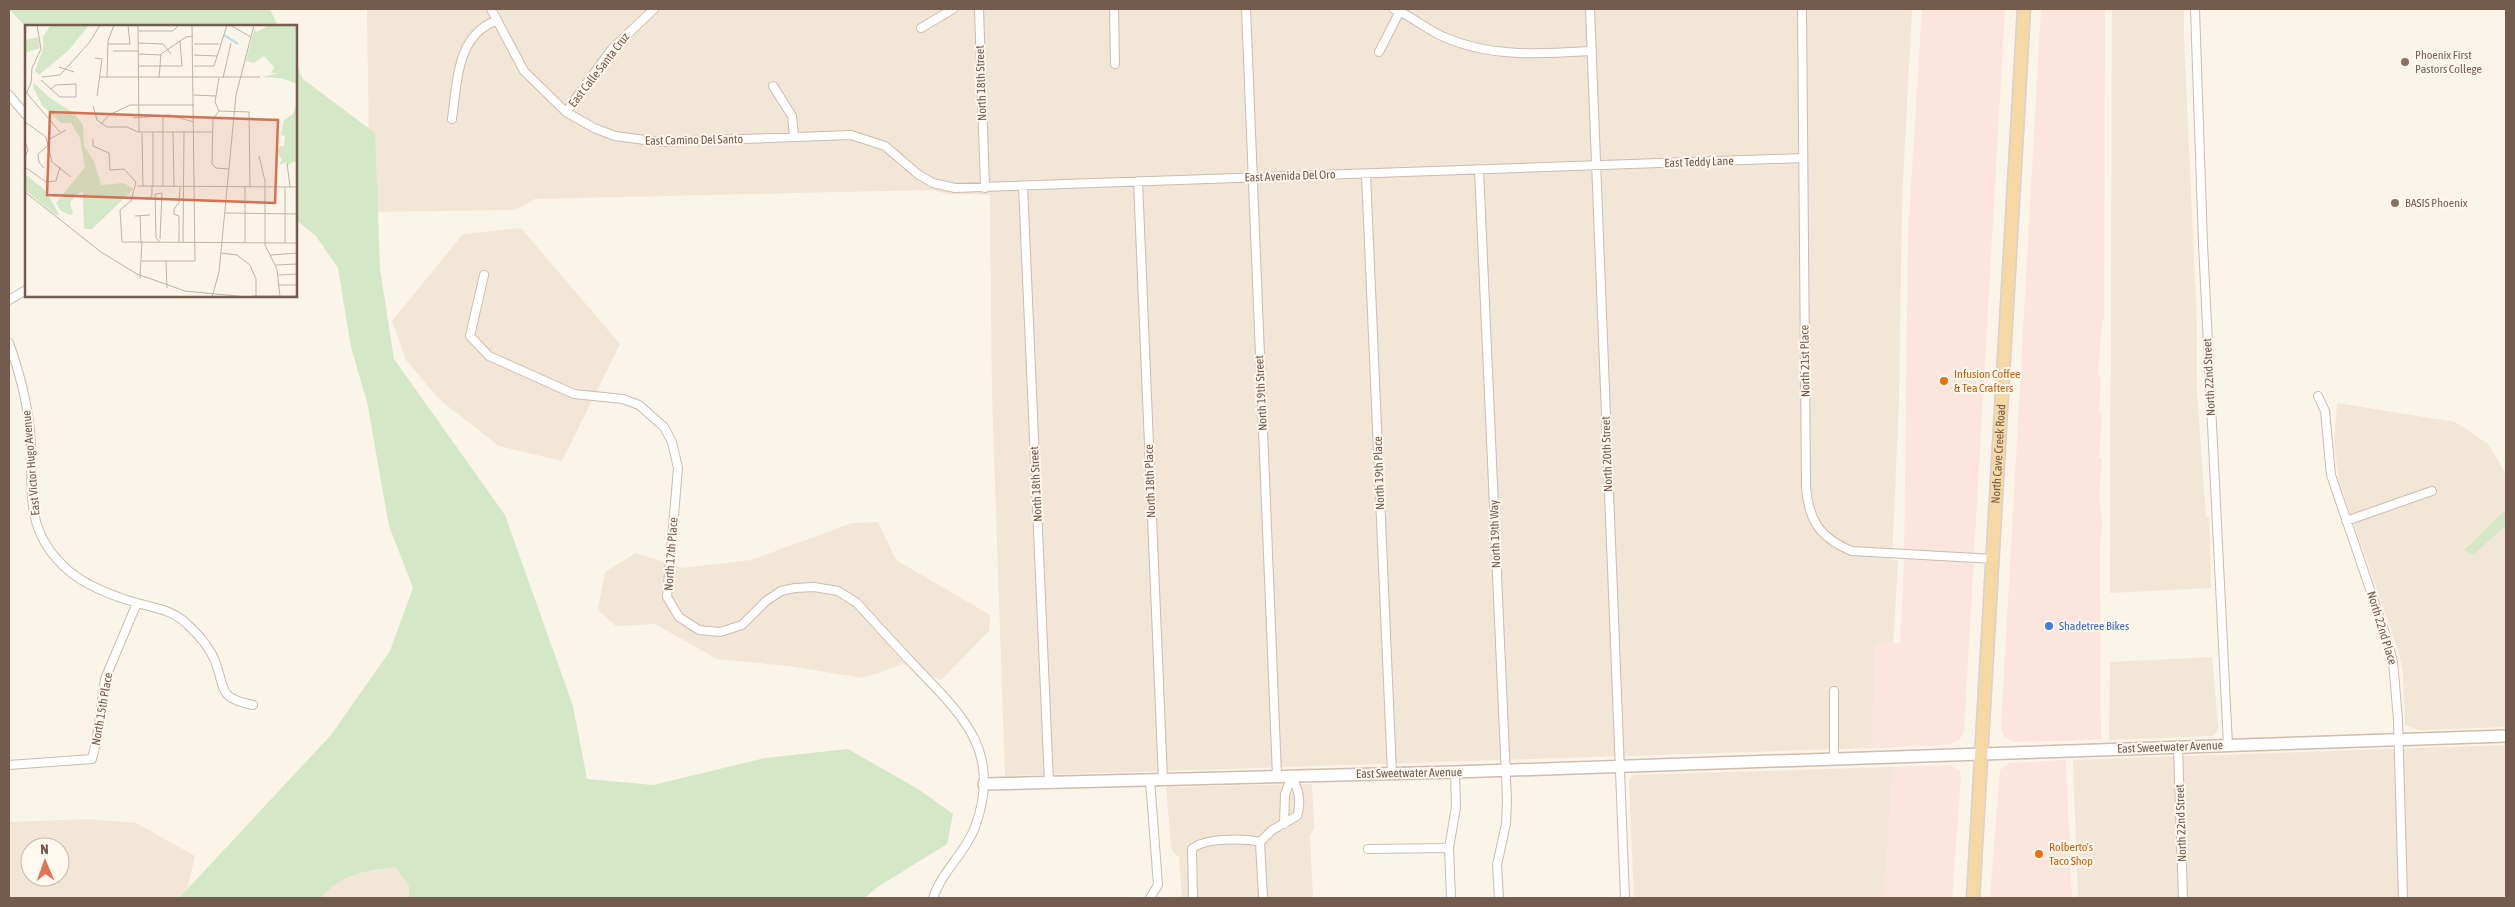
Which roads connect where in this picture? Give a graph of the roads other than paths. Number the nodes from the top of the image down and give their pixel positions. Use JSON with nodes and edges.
{"nodes":[{"id":1,"x":490,"y":9,"type":"edge"},
{"id":2,"x":652,"y":9,"type":"edge"},
{"id":3,"x":953,"y":9,"type":"edge"},
{"id":4,"x":979,"y":9,"type":"edge"},
{"id":5,"x":1114,"y":9,"type":"edge"},
{"id":6,"x":1246,"y":9,"type":"edge"},
{"id":7,"x":1590,"y":9,"type":"edge"},
{"id":8,"x":1802,"y":9,"type":"edge"},
{"id":9,"x":2024,"y":9,"type":"edge"},
{"id":10,"x":2195,"y":9,"type":"edge"},
{"id":11,"x":1397,"y":10,"type":"edge"},
{"id":12,"x":496,"y":21,"type":"junction"},
{"id":13,"x":921,"y":28,"type":"dead end"},
{"id":14,"x":1592,"y":51,"type":"junction"},
{"id":15,"x":1379,"y":52,"type":"dead end"},
{"id":16,"x":1115,"y":64,"type":"dead end"},
{"id":17,"x":773,"y":86,"type":"dead end"},
{"id":18,"x":9,"y":95,"type":"edge"},
{"id":19,"x":566,"y":112,"type":"junction"},
{"id":20,"x":25,"y":114,"type":"edge"},
{"id":21,"x":452,"y":119,"type":"dead end"},
{"id":22,"x":794,"y":137,"type":"junction"},
{"id":23,"x":1803,"y":158,"type":"junction"},
{"id":24,"x":1596,"y":166,"type":"junction"},
{"id":25,"x":1479,"y":169,"type":"junction"},
{"id":26,"x":1366,"y":174,"type":"junction"},
{"id":27,"x":1252,"y":178,"type":"junction"},
{"id":28,"x":1138,"y":181,"type":"junction"},
{"id":29,"x":1023,"y":186,"type":"junction"},
{"id":30,"x":985,"y":188,"type":"junction"},
{"id":31,"x":484,"y":275,"type":"dead end"},
{"id":32,"x":25,"y":291,"type":"edge"},
{"id":33,"x":9,"y":300,"type":"edge"},
{"id":34,"x":9,"y":347,"type":"edge"},
{"id":35,"x":2318,"y":396,"type":"dead end"},
{"id":36,"x":2432,"y":491,"type":"dead end"},
{"id":37,"x":2346,"y":521,"type":"junction"},
{"id":38,"x":1994,"y":558,"type":"junction"},
{"id":39,"x":137,"y":603,"type":"junction"},
{"id":40,"x":1834,"y":691,"type":"dead end"},
{"id":41,"x":252,"y":705,"type":"dead end"},
{"id":42,"x":2506,"y":736,"type":"edge"},
{"id":43,"x":2398,"y":740,"type":"junction"},
{"id":44,"x":2228,"y":745,"type":"junction"},
{"id":45,"x":2178,"y":747,"type":"junction"},
{"id":46,"x":1982,"y":753,"type":"junction"},
{"id":47,"x":1834,"y":759,"type":"junction"},
{"id":48,"x":9,"y":765,"type":"edge"},
{"id":49,"x":1619,"y":766,"type":"junction"},
{"id":50,"x":1506,"y":769,"type":"junction"},
{"id":51,"x":1455,"y":772,"type":"junction"},
{"id":52,"x":1392,"y":773,"type":"junction"},
{"id":53,"x":1277,"y":776,"type":"junction"},
{"id":54,"x":1292,"y":776,"type":"junction"},
{"id":55,"x":1150,"y":780,"type":"junction"},
{"id":56,"x":1162,"y":780,"type":"junction"},
{"id":57,"x":1049,"y":783,"type":"junction"},
{"id":58,"x":984,"y":784,"type":"junction"},
{"id":59,"x":1284,"y":824,"type":"junction"},
{"id":60,"x":1260,"y":842,"type":"junction"},
{"id":61,"x":1449,"y":848,"type":"junction"},
{"id":62,"x":1368,"y":849,"type":"dead end"},
{"id":63,"x":933,"y":898,"type":"edge"},
{"id":64,"x":1150,"y":898,"type":"edge"},
{"id":65,"x":1193,"y":898,"type":"edge"},
{"id":66,"x":1263,"y":898,"type":"edge"},
{"id":67,"x":1451,"y":898,"type":"edge"},
{"id":68,"x":1498,"y":898,"type":"edge"},
{"id":69,"x":1625,"y":898,"type":"edge"},
{"id":70,"x":1972,"y":898,"type":"edge"},
{"id":71,"x":2184,"y":898,"type":"edge"},
{"id":72,"x":2403,"y":898,"type":"edge"}],
"edges":[{"from":1,"to":12,"type":"street","name":"East Camino Del Santo"},
{"from":2,"to":19,"type":"street","name":"East Calle Santa Cruz"},
{"from":3,"to":13,"type":"street"},
{"from":4,"to":30,"type":"street","name":"North 18th Street"},
{"from":5,"to":16,"type":"street"},
{"from":6,"to":27,"type":"street","name":"North 19th Street"},
{"from":7,"to":14,"type":"street","name":"North 20th Street"},
{"from":8,"to":23,"type":"street","name":"North 21st Place"},
{"from":9,"to":38,"type":"main road","name":"North Cave Creek Road"},
{"from":10,"to":44,"type":"street","name":"North 22nd Street"},
{"from":11,"to":14,"type":"street"},
{"from":11,"to":15,"type":"street"},
{"from":12,"to":19,"type":"street","name":"East Camino Del Santo"},
{"from":12,"to":21,"type":"street"},
{"from":14,"to":24,"type":"street","name":"North 20th Street"},
{"from":17,"to":22,"type":"street"},
{"from":18,"to":20,"type":"street"},
{"from":19,"to":22,"type":"street","name":"East Camino Del Santo"},
{"from":22,"to":30,"type":"street","name":"East Camino Del Santo"},
{"from":23,"to":24,"type":"street","name":"East Teddy Lane"},
{"from":23,"to":38,"type":"street","name":"North 21st Place"},
{"from":24,"to":25,"type":"street","name":"East Avenida Del Oro"},
{"from":24,"to":49,"type":"street","name":"North 20th Street"},
{"from":25,"to":26,"type":"street","name":"East Avenida Del Oro"},
{"from":25,"to":50,"type":"street","name":"North 19th Way"},
{"from":26,"to":27,"type":"street","name":"East Avenida Del Oro"},
{"from":26,"to":52,"type":"street","name":"North 19th Place"},
{"from":27,"to":28,"type":"street","name":"East Avenida Del Oro"},
{"from":27,"to":53,"type":"street","name":"North 19th Street"},
{"from":28,"to":29,"type":"street","name":"East Avenida Del Oro"},
{"from":28,"to":56,"type":"street","name":"North 18th Place"},
{"from":29,"to":30,"type":"street","name":"East Avenida Del Oro"},
{"from":29,"to":57,"type":"street","name":"North 18th Street"},
{"from":31,"to":58,"type":"street","name":"North 17th Place"},
{"from":32,"to":33,"type":"street"},
{"from":34,"to":39,"type":"street","name":"East Victor Hugo Avenue"},
{"from":35,"to":37,"type":"street","name":"North 22nd Place"},
{"from":36,"to":37,"type":"street"},
{"from":37,"to":43,"type":"street","name":"North 22nd Place"},
{"from":38,"to":46,"type":"main road","name":"North Cave Creek Road"},
{"from":39,"to":41,"type":"street","name":"East Victor Hugo Avenue"},
{"from":39,"to":48,"type":"street","name":"North 15th Place"},
{"from":40,"to":47,"type":"street"},
{"from":42,"to":43,"type":"street","name":"East Sweetwater Avenue"},
{"from":43,"to":44,"type":"street","name":"East Sweetwater Avenue"},
{"from":43,"to":72,"type":"street","name":"North 22nd Place"},
{"from":44,"to":45,"type":"street","name":"East Sweetwater Avenue"},
{"from":45,"to":46,"type":"street","name":"East Sweetwater Avenue"},
{"from":45,"to":71,"type":"street","name":"North 22nd Street"},
{"from":46,"to":47,"type":"street","name":"East Sweetwater Avenue"},
{"from":46,"to":70,"type":"main road","name":"North Cave Creek Road"},
{"from":47,"to":49,"type":"street","name":"East Sweetwater Avenue"},
{"from":49,"to":50,"type":"street","name":"East Sweetwater Avenue"},
{"from":49,"to":69,"type":"street","name":"North 20th Street"},
{"from":50,"to":51,"type":"street","name":"East Sweetwater Avenue"},
{"from":50,"to":68,"type":"street","name":"North 19th Way"},
{"from":51,"to":52,"type":"street","name":"East Sweetwater Avenue"},
{"from":51,"to":61,"type":"street"},
{"from":52,"to":54,"type":"street","name":"East Sweetwater Avenue"},
{"from":53,"to":54,"type":"street","name":"East Sweetwater Avenue"},
{"from":53,"to":56,"type":"street","name":"East Sweetwater Avenue"},
{"from":54,"to":59,"type":"street"},
{"from":54,"to":59,"type":"street"},
{"from":55,"to":56,"type":"street","name":"East Sweetwater Avenue"},
{"from":55,"to":57,"type":"street","name":"East Sweetwater Avenue"},
{"from":55,"to":64,"type":"street"},
{"from":57,"to":58,"type":"street","name":"East Sweetwater Avenue"},
{"from":58,"to":63,"type":"street","name":"North 17th Place"},
{"from":59,"to":60,"type":"street"},
{"from":60,"to":65,"type":"street"},
{"from":60,"to":66,"type":"street"},
{"from":61,"to":62,"type":"street"},
{"from":61,"to":67,"type":"street"}]}
